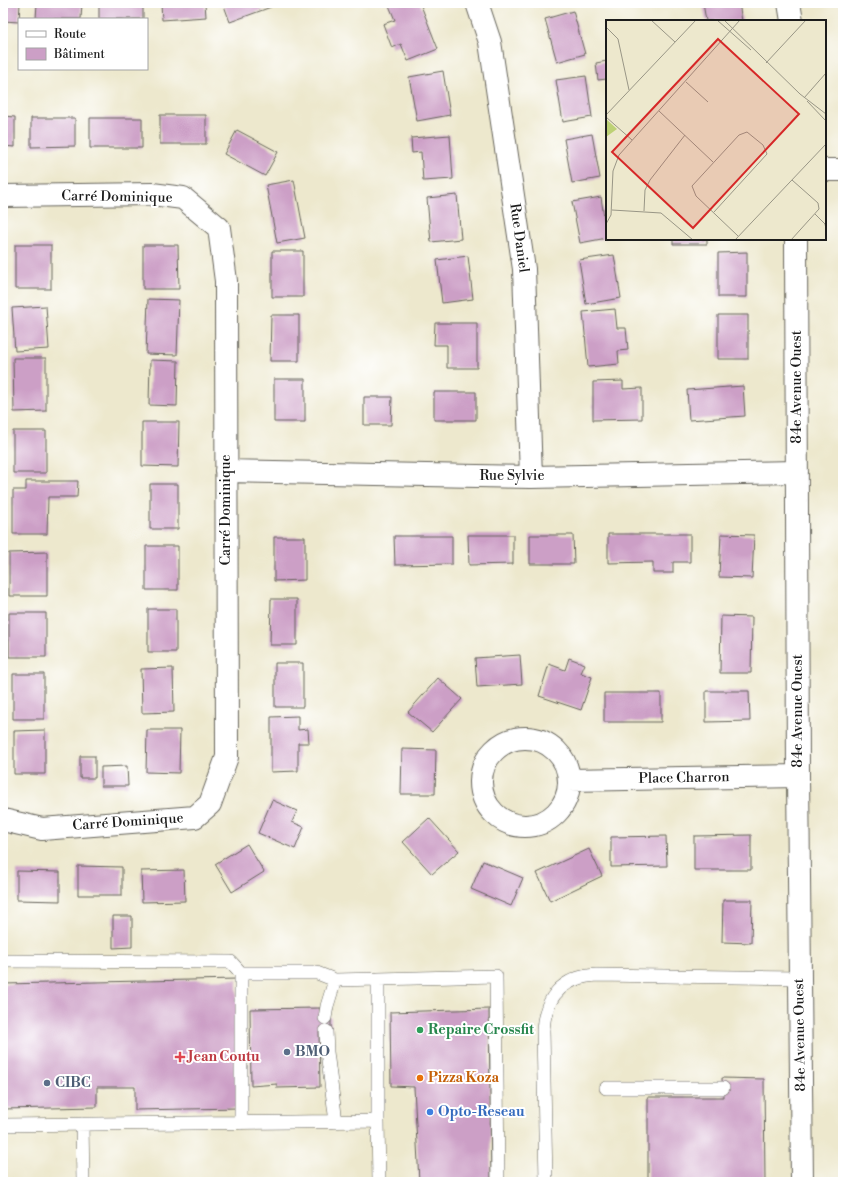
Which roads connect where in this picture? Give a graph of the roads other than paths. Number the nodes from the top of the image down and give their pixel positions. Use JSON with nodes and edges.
{"nodes":[{"id":1,"x":477,"y":3,"type":"edge"},
{"id":2,"x":789,"y":3,"type":"edge"},
{"id":3,"x":792,"y":20,"type":"edge"},
{"id":4,"x":826,"y":170,"type":"edge"},
{"id":5,"x":843,"y":170,"type":"edge"},
{"id":6,"x":3,"y":196,"type":"edge"},
{"id":7,"x":796,"y":240,"type":"edge"},
{"id":8,"x":226,"y":471,"type":"junction"},
{"id":9,"x":797,"y":472,"type":"junction"},
{"id":10,"x":531,"y":477,"type":"junction"},
{"id":11,"x":798,"y":776,"type":"junction"},
{"id":12,"x":569,"y":780,"type":"junction"},
{"id":13,"x":3,"y":820,"type":"edge"},
{"id":14,"x":3,"y":961,"type":"edge"},
{"id":15,"x":241,"y":973,"type":"junction"},
{"id":16,"x":800,"y":978,"type":"junction"},
{"id":17,"x":378,"y":979,"type":"junction"},
{"id":18,"x":335,"y":980,"type":"junction"},
{"id":19,"x":325,"y":1018,"type":"dead end"},
{"id":20,"x":326,"y":1031,"type":"dead end"},
{"id":21,"x":606,"y":1088,"type":"dead end"},
{"id":22,"x":723,"y":1088,"type":"dead end"},
{"id":23,"x":378,"y":1121,"type":"junction"},
{"id":24,"x":336,"y":1122,"type":"junction"},
{"id":25,"x":241,"y":1123,"type":"junction"},
{"id":26,"x":82,"y":1124,"type":"junction"},
{"id":27,"x":3,"y":1125,"type":"edge"},
{"id":28,"x":83,"y":1182,"type":"edge"},
{"id":29,"x":379,"y":1182,"type":"edge"},
{"id":30,"x":498,"y":1182,"type":"edge"},
{"id":31,"x":546,"y":1182,"type":"edge"},
{"id":32,"x":802,"y":1182,"type":"edge"}],
"edges":[{"from":1,"to":10,"type":"street","name":"Rue Daniel"},
{"from":2,"to":3,"type":"street"},
{"from":4,"to":5,"type":"street"},
{"from":6,"to":8,"type":"street","name":"Carré Dominique"},
{"from":7,"to":9,"type":"street","name":"84e Avenue Ouest"},
{"from":8,"to":10,"type":"street","name":"Rue Sylvie"},
{"from":8,"to":13,"type":"street","name":"Carré Dominique"},
{"from":9,"to":10,"type":"street","name":"Rue Sylvie"},
{"from":9,"to":11,"type":"street","name":"84e Avenue Ouest"},
{"from":11,"to":12,"type":"street","name":"Place Charron"},
{"from":11,"to":16,"type":"street","name":"84e Avenue Ouest"},
{"from":12,"to":12,"type":"street"},
{"from":14,"to":15,"type":"lane"},
{"from":15,"to":18,"type":"lane"},
{"from":15,"to":25,"type":"lane"},
{"from":16,"to":31,"type":"lane"},
{"from":16,"to":32,"type":"street","name":"84e Avenue Ouest"},
{"from":17,"to":18,"type":"lane"},
{"from":17,"to":23,"type":"lane"},
{"from":17,"to":30,"type":"lane"},
{"from":18,"to":19,"type":"lane"},
{"from":20,"to":24,"type":"lane"},
{"from":21,"to":22,"type":"lane"},
{"from":23,"to":24,"type":"lane"},
{"from":23,"to":29,"type":"lane"},
{"from":24,"to":25,"type":"lane"},
{"from":25,"to":26,"type":"lane"},
{"from":26,"to":27,"type":"lane"},
{"from":26,"to":28,"type":"lane"}]}
